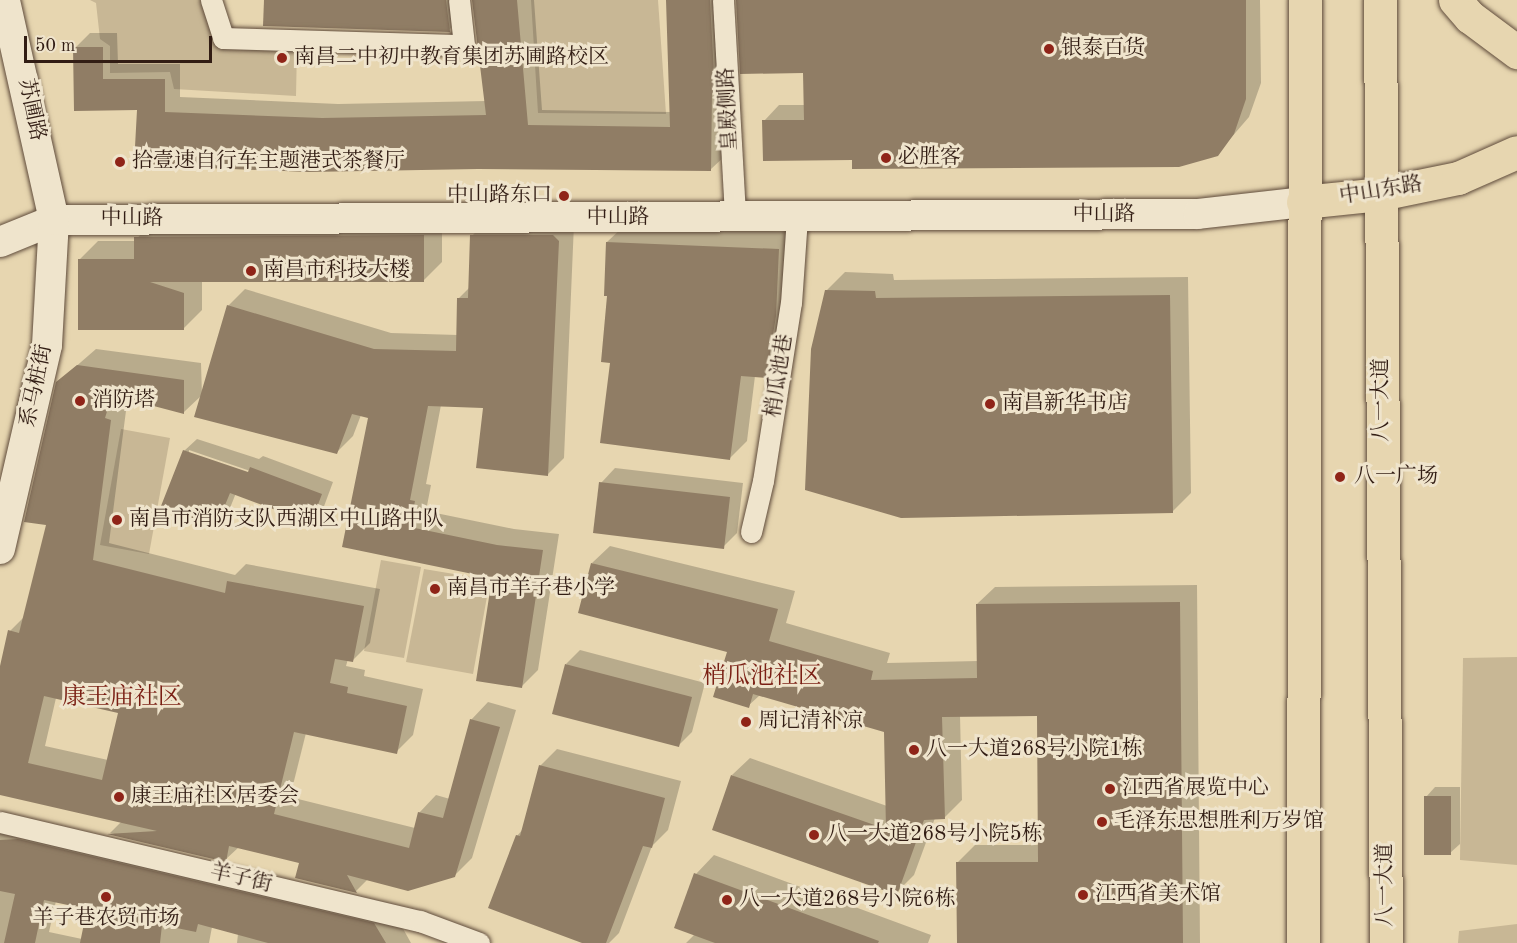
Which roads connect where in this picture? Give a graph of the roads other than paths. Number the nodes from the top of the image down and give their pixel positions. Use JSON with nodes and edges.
{"nodes":[{"id":1,"x":5,"y":0,"type":"edge"},
{"id":2,"x":211,"y":0,"type":"edge"},
{"id":3,"x":459,"y":0,"type":"edge"},
{"id":4,"x":723,"y":0,"type":"edge"},
{"id":5,"x":1305,"y":0,"type":"edge"},
{"id":6,"x":1380,"y":0,"type":"edge"},
{"id":7,"x":1455,"y":0,"type":"edge"},
{"id":8,"x":1517,"y":52,"type":"edge"},
{"id":9,"x":1517,"y":152,"type":"edge"},
{"id":10,"x":1380,"y":194,"type":"junction"},
{"id":11,"x":1304,"y":202,"type":"junction"},
{"id":12,"x":1240,"y":211,"type":"joint"},
{"id":13,"x":797,"y":217,"type":"junction"},
{"id":14,"x":735,"y":218,"type":"junction"},
{"id":15,"x":54,"y":220,"type":"junction"},
{"id":16,"x":0,"y":242,"type":"edge"},
{"id":17,"x":751,"y":532,"type":"dead end"},
{"id":18,"x":0,"y":549,"type":"edge"},
{"id":19,"x":0,"y":822,"type":"edge"},
{"id":20,"x":479,"y":943,"type":"edge"},
{"id":21,"x":1303,"y":943,"type":"edge"},
{"id":22,"x":1386,"y":943,"type":"edge"}],
"edges":[{"from":1,"to":15,"type":"main road","name":"苏圃路"},
{"from":2,"to":3,"type":"street"},
{"from":4,"to":14,"type":"street","name":"皇殿侧路"},
{"from":5,"to":11,"type":"highway"},
{"from":6,"to":10,"type":"highway","name":"八一大道"},
{"from":7,"to":8,"type":"highway"},
{"from":9,"to":10,"type":"highway","name":"中山东路"},
{"from":10,"to":11,"type":"highway","name":"中山东路"},
{"from":10,"to":22,"type":"highway","name":"八一大道"},
{"from":11,"to":12,"type":"main road","name":"中山东路"},
{"from":11,"to":21,"type":"highway"},
{"from":12,"to":13,"type":"main road","name":"中山路"},
{"from":13,"to":14,"type":"main road","name":"中山路"},
{"from":13,"to":17,"type":"street","name":"梢瓜池巷"},
{"from":14,"to":15,"type":"main road","name":"中山路"},
{"from":15,"to":16,"type":"main road","name":"中山路"},
{"from":15,"to":18,"type":"main road","name":"系马桩街"},
{"from":19,"to":20,"type":"street","name":"羊子街"}]}
